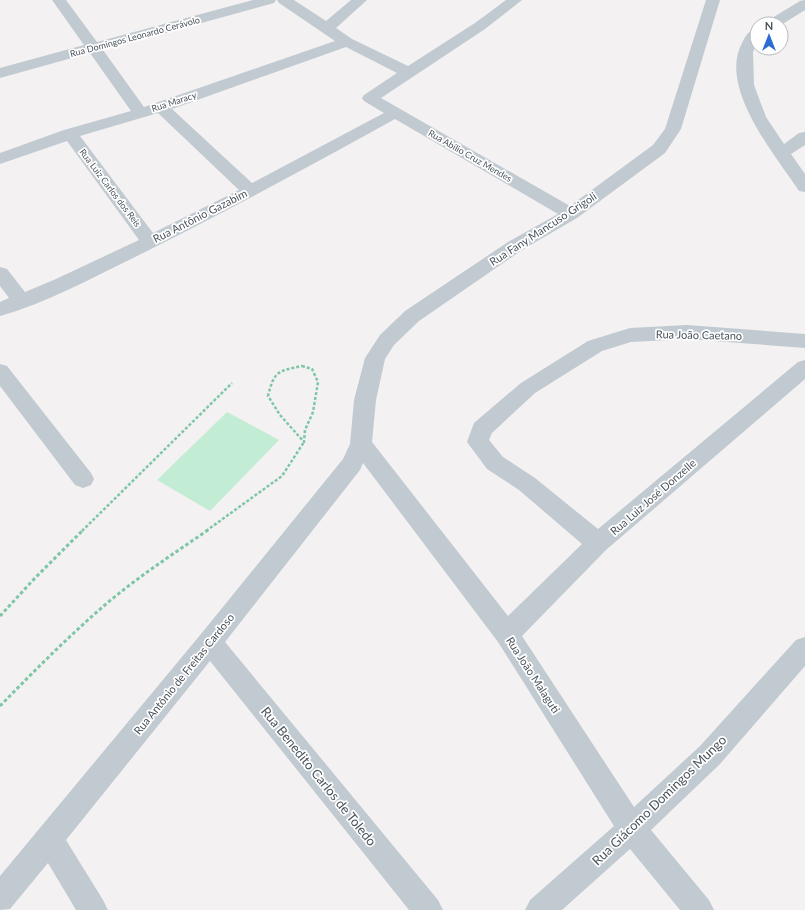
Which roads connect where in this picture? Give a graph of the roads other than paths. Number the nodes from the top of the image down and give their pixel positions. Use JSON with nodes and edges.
{"nodes":[{"id":1,"x":59,"y":0,"type":"edge"},
{"id":2,"x":269,"y":0,"type":"edge"},
{"id":3,"x":284,"y":0,"type":"edge"},
{"id":4,"x":360,"y":0,"type":"edge"},
{"id":5,"x":515,"y":0,"type":"edge"},
{"id":6,"x":712,"y":0,"type":"edge"},
{"id":7,"x":805,"y":4,"type":"edge"},
{"id":8,"x":785,"y":16,"type":"edge"},
{"id":9,"x":327,"y":28,"type":"junction"},
{"id":10,"x":347,"y":42,"type":"junction"},
{"id":11,"x":749,"y":46,"type":"edge"},
{"id":12,"x":94,"y":48,"type":"junction"},
{"id":13,"x":0,"y":73,"type":"edge"},
{"id":14,"x":409,"y":73,"type":"junction"},
{"id":15,"x":161,"y":107,"type":"junction"},
{"id":16,"x":140,"y":112,"type":"junction"},
{"id":17,"x":395,"y":113,"type":"junction"},
{"id":18,"x":70,"y":134,"type":"junction"},
{"id":19,"x":805,"y":137,"type":"edge"},
{"id":20,"x":782,"y":153,"type":"junction"},
{"id":21,"x":0,"y":159,"type":"edge"},
{"id":22,"x":805,"y":187,"type":"edge"},
{"id":23,"x":250,"y":191,"type":"junction"},
{"id":24,"x":571,"y":214,"type":"junction"},
{"id":25,"x":150,"y":242,"type":"junction"},
{"id":26,"x":0,"y":273,"type":"edge"},
{"id":27,"x":21,"y":300,"type":"junction"},
{"id":28,"x":0,"y":309,"type":"edge"},
{"id":29,"x":805,"y":341,"type":"edge"},
{"id":30,"x":805,"y":367,"type":"edge"},
{"id":31,"x":0,"y":371,"type":"edge"},
{"id":32,"x":361,"y":444,"type":"junction"},
{"id":33,"x":83,"y":479,"type":"dead end"},
{"id":34,"x":598,"y":543,"type":"junction"},
{"id":35,"x":507,"y":634,"type":"junction"},
{"id":36,"x":210,"y":642,"type":"junction"},
{"id":37,"x":805,"y":648,"type":"edge"},
{"id":38,"x":632,"y":830,"type":"junction"},
{"id":39,"x":49,"y":839,"type":"junction"},
{"id":40,"x":0,"y":899,"type":"edge"},
{"id":41,"x":93,"y":910,"type":"edge"},
{"id":42,"x":428,"y":910,"type":"edge"},
{"id":43,"x":540,"y":910,"type":"edge"},
{"id":44,"x":699,"y":910,"type":"edge"}],
"edges":[{"from":1,"to":12,"type":"street"},
{"from":2,"to":12,"type":"street","name":"Rua Domingos Leonardo Cerávolo"},
{"from":3,"to":9,"type":"street"},
{"from":4,"to":9,"type":"street"},
{"from":5,"to":14,"type":"street"},
{"from":6,"to":24,"type":"street","name":"Rua Fany Mancuso Grigoli"},
{"from":7,"to":8,"type":"street"},
{"from":9,"to":10,"type":"street"},
{"from":10,"to":14,"type":"street"},
{"from":10,"to":15,"type":"street","name":"Rua Maracy"},
{"from":11,"to":20,"type":"street"},
{"from":12,"to":13,"type":"street","name":"Rua Domingos Leonardo Cerávolo"},
{"from":12,"to":16,"type":"street"},
{"from":14,"to":17,"type":"street","name":"Rua Abílio Cruz Mendes"},
{"from":15,"to":16,"type":"street","name":"Rua Maracy"},
{"from":15,"to":23,"type":"street"},
{"from":16,"to":18,"type":"street","name":"Rua Maracy"},
{"from":17,"to":23,"type":"street","name":"Rua Antônio Gazabim"},
{"from":17,"to":24,"type":"street","name":"Rua Abílio Cruz Mendes"},
{"from":18,"to":21,"type":"street","name":"Rua Maracy"},
{"from":18,"to":25,"type":"street","name":"Rua Luiz Carlos dos Reis"},
{"from":19,"to":20,"type":"street"},
{"from":20,"to":22,"type":"street"},
{"from":23,"to":25,"type":"street","name":"Rua Antônio Gazabim"},
{"from":24,"to":32,"type":"street","name":"Rua Fany Mancuso Grigoli"},
{"from":25,"to":27,"type":"street","name":"Rua Antônio Gazabim"},
{"from":26,"to":27,"type":"street"},
{"from":27,"to":28,"type":"street","name":"Rua Antônio Gazabim"},
{"from":29,"to":34,"type":"street","name":"Rua João Caetano"},
{"from":30,"to":34,"type":"street","name":"Rua Luiz José Donzelle"},
{"from":31,"to":33,"type":"street"},
{"from":32,"to":35,"type":"street","name":"Rua João Malaguti"},
{"from":32,"to":36,"type":"street","name":"Rua Antônio de Freitas Cardoso"},
{"from":34,"to":35,"type":"street","name":"Rua Luiz José Donzelle"},
{"from":35,"to":38,"type":"street","name":"Rua João Malaguti"},
{"from":36,"to":39,"type":"street","name":"Rua Antônio de Freitas Cardoso"},
{"from":36,"to":42,"type":"street","name":"Rua Benedito Carlos de Toledo"},
{"from":37,"to":38,"type":"street","name":"Rua Giácomo Domingos Mungo"},
{"from":38,"to":43,"type":"street","name":"Rua Giácomo Domingos Mungo"},
{"from":38,"to":44,"type":"street","name":"Rua João Malaguti"},
{"from":39,"to":40,"type":"street","name":"Rua Antônio de Freitas Cardoso"},
{"from":39,"to":41,"type":"street"}]}
